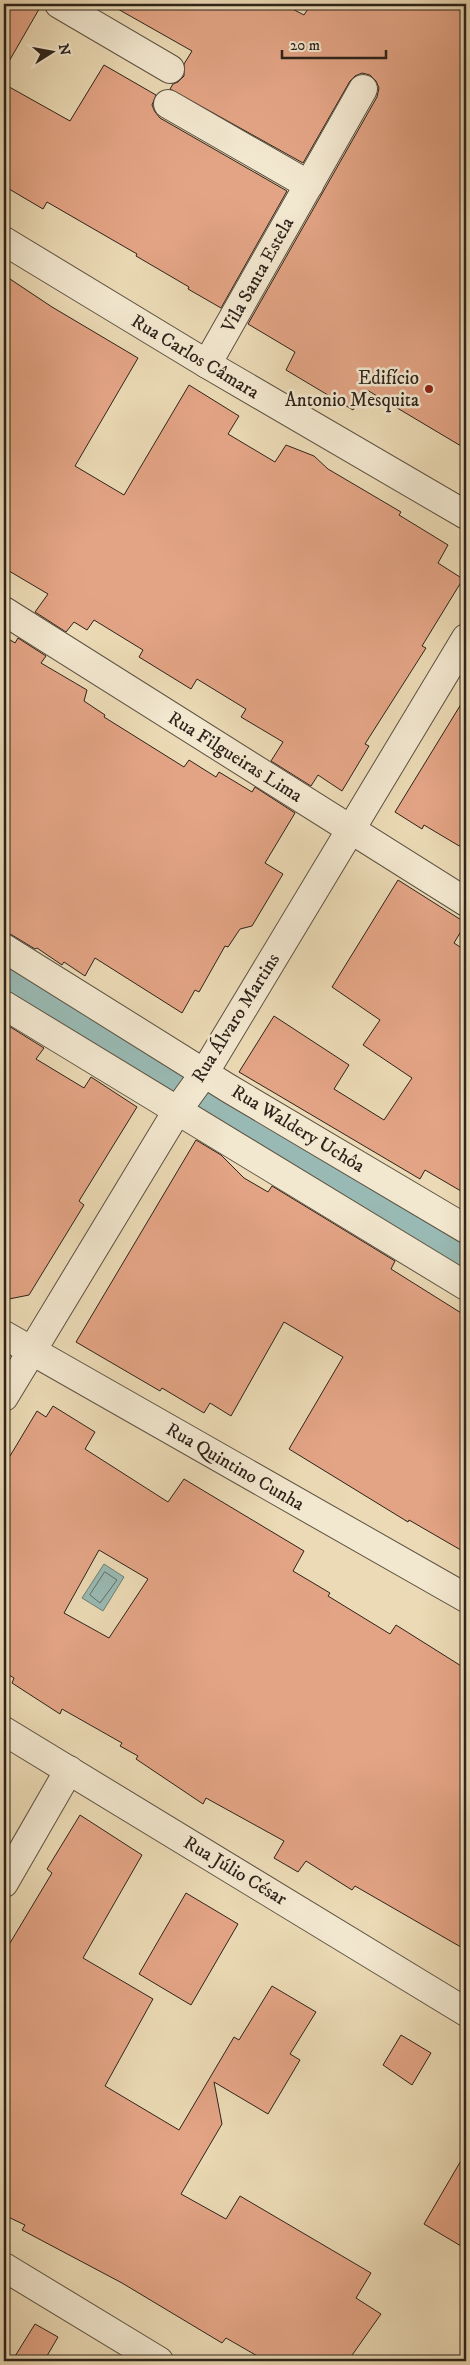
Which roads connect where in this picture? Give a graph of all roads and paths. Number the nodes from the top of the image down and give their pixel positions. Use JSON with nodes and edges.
{"nodes":[{"id":1,"x":59,"y":4,"type":"edge"},
{"id":2,"x":170,"y":69,"type":"dead end"},
{"id":3,"x":363,"y":89,"type":"dead end"},
{"id":4,"x":168,"y":104,"type":"dead end"},
{"id":5,"x":309,"y":185,"type":"junction"},
{"id":6,"x":4,"y":242,"type":"edge"},
{"id":7,"x":207,"y":364,"type":"junction"},
{"id":8,"x":466,"y":515,"type":"edge"},
{"id":9,"x":4,"y":611,"type":"edge"},
{"id":10,"x":466,"y":638,"type":"edge"},
{"id":11,"x":351,"y":830,"type":"junction"},
{"id":12,"x":466,"y":902,"type":"edge"},
{"id":13,"x":4,"y":948,"type":"edge"},
{"id":14,"x":4,"y":1005,"type":"edge"},
{"id":15,"x":203,"y":1074,"type":"junction"},
{"id":16,"x":177,"y":1111,"type":"junction"},
{"id":17,"x":466,"y":1229,"type":"edge"},
{"id":18,"x":466,"y":1286,"type":"edge"},
{"id":19,"x":4,"y":1335,"type":"edge"},
{"id":20,"x":30,"y":1350,"type":"junction"},
{"id":21,"x":4,"y":1397,"type":"edge"},
{"id":22,"x":466,"y":1598,"type":"edge"},
{"id":23,"x":4,"y":1731,"type":"edge"},
{"id":24,"x":70,"y":1770,"type":"junction"},
{"id":25,"x":4,"y":1883,"type":"edge"},
{"id":26,"x":466,"y":2012,"type":"edge"},
{"id":27,"x":4,"y":2267,"type":"edge"},
{"id":28,"x":159,"y":2361,"type":"edge"}],
"edges":[{"from":1,"to":2,"type":"street"},
{"from":3,"to":5,"type":"street","name":"Vila Santa Estela"},
{"from":4,"to":5,"type":"street"},
{"from":5,"to":7,"type":"street","name":"Vila Santa Estela"},
{"from":6,"to":7,"type":"street","name":"Rua Carlos Câmara"},
{"from":7,"to":8,"type":"street","name":"Rua Carlos Câmara"},
{"from":9,"to":11,"type":"street","name":"Rua Filgueiras Lima"},
{"from":10,"to":11,"type":"street","name":"Rua Álvaro Martins"},
{"from":11,"to":12,"type":"street","name":"Rua Filgueiras Lima"},
{"from":11,"to":15,"type":"street","name":"Rua Álvaro Martins"},
{"from":13,"to":15,"type":"street","name":"Rua Waldery Uchôa"},
{"from":14,"to":16,"type":"street"},
{"from":15,"to":16,"type":"street","name":"Rua Álvaro Martins"},
{"from":15,"to":17,"type":"street","name":"Rua Waldery Uchôa"},
{"from":16,"to":18,"type":"street"},
{"from":16,"to":20,"type":"street","name":"Rua Álvaro Martins"},
{"from":19,"to":20,"type":"street","name":"Rua Quintino Cunha"},
{"from":20,"to":21,"type":"street","name":"Rua Álvaro Martins"},
{"from":20,"to":22,"type":"street","name":"Rua Quintino Cunha"},
{"from":23,"to":24,"type":"street","name":"Rua Júlio César"},
{"from":24,"to":25,"type":"street"},
{"from":24,"to":26,"type":"street","name":"Rua Júlio César"},
{"from":27,"to":28,"type":"street"}]}
